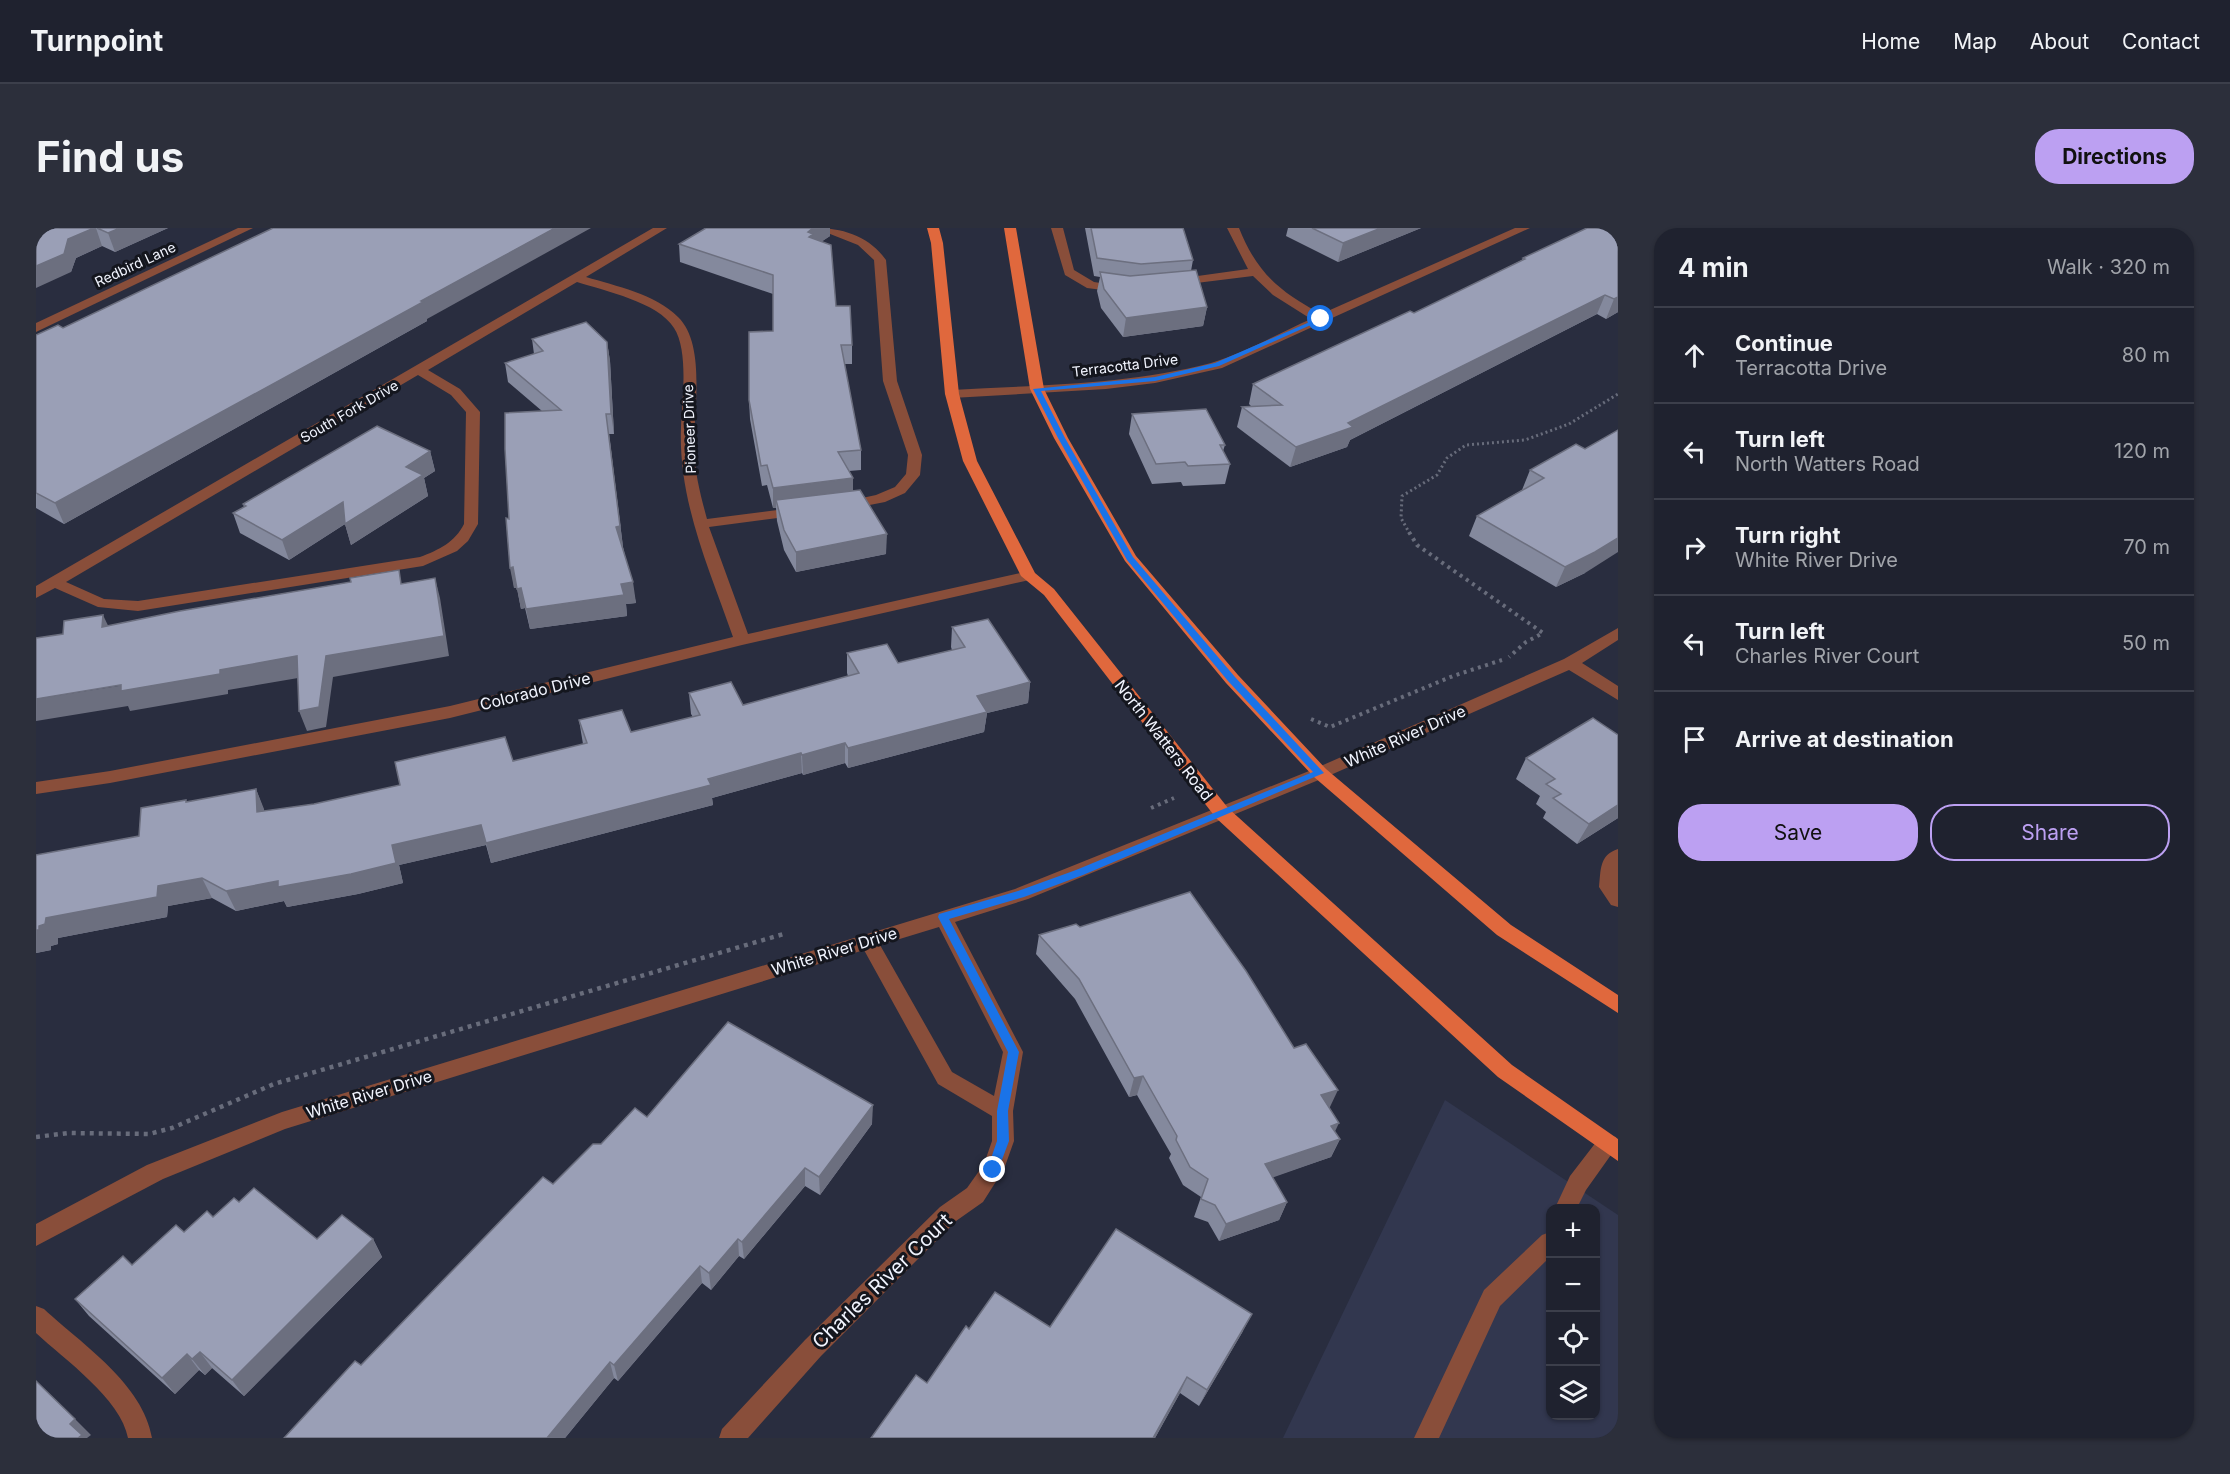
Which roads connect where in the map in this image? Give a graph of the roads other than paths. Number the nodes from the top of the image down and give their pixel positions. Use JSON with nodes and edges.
{"nodes":[{"id":1,"x":248,"y":228,"type":"edge"},
{"id":2,"x":661,"y":228,"type":"edge"},
{"id":3,"x":821,"y":228,"type":"edge"},
{"id":4,"x":933,"y":228,"type":"edge"},
{"id":5,"x":1010,"y":228,"type":"edge"},
{"id":6,"x":1057,"y":228,"type":"edge"},
{"id":7,"x":1233,"y":228,"type":"edge"},
{"id":8,"x":1524,"y":228,"type":"edge"},
{"id":9,"x":1255,"y":272,"type":"junction"},
{"id":10,"x":577,"y":278,"type":"junction"},
{"id":11,"x":1163,"y":285,"type":"edge"},
{"id":12,"x":1132,"y":289,"type":"edge"},
{"id":13,"x":1321,"y":319,"type":"junction"},
{"id":14,"x":36,"y":328,"type":"edge"},
{"id":15,"x":418,"y":370,"type":"junction"},
{"id":16,"x":1037,"y":389,"type":"junction"},
{"id":17,"x":952,"y":394,"type":"junction"},
{"id":18,"x":700,"y":524,"type":"junction"},
{"id":19,"x":1029,"y":576,"type":"junction"},
{"id":20,"x":55,"y":582,"type":"junction"},
{"id":21,"x":36,"y":593,"type":"edge"},
{"id":22,"x":1618,"y":633,"type":"edge"},
{"id":23,"x":742,"y":640,"type":"junction"},
{"id":24,"x":1570,"y":663,"type":"junction"},
{"id":25,"x":1618,"y":694,"type":"edge"},
{"id":26,"x":1320,"y":773,"type":"junction"},
{"id":27,"x":36,"y":788,"type":"edge"},
{"id":28,"x":1222,"y":813,"type":"junction"},
{"id":29,"x":1618,"y":856,"type":"edge"},
{"id":30,"x":1618,"y":900,"type":"edge"},
{"id":31,"x":943,"y":917,"type":"junction"},
{"id":32,"x":868,"y":940,"type":"junction"},
{"id":33,"x":1618,"y":1005,"type":"edge"},
{"id":34,"x":1002,"y":1111,"type":"junction"},
{"id":35,"x":1613,"y":1148,"type":"edge"},
{"id":36,"x":1568,"y":1204,"type":"edge"},
{"id":37,"x":36,"y":1236,"type":"edge"},
{"id":38,"x":1546,"y":1247,"type":"edge"},
{"id":39,"x":36,"y":1317,"type":"edge"},
{"id":40,"x":140,"y":1438,"type":"edge"},
{"id":41,"x":731,"y":1438,"type":"edge"},
{"id":42,"x":1426,"y":1438,"type":"edge"}],
"edges":[{"from":1,"to":14,"type":"street","name":"Redbird Lane"},
{"from":2,"to":10,"type":"street","name":"South Fork Drive"},
{"from":3,"to":18,"type":"street"},
{"from":4,"to":17,"type":"main road","name":"North Watters Road"},
{"from":5,"to":16,"type":"main road"},
{"from":6,"to":12,"type":"street"},
{"from":7,"to":9,"type":"street"},
{"from":8,"to":13,"type":"street","name":"Terracotta Drive"},
{"from":9,"to":11,"type":"street"},
{"from":9,"to":13,"type":"street"},
{"from":10,"to":15,"type":"street","name":"South Fork Drive"},
{"from":10,"to":18,"type":"street","name":"Pioneer Drive"},
{"from":13,"to":16,"type":"street","name":"Terracotta Drive"},
{"from":15,"to":20,"type":"street","name":"South Fork Drive"},
{"from":15,"to":20,"type":"street"},
{"from":16,"to":17,"type":"street","name":"Terracotta Drive"},
{"from":16,"to":26,"type":"main road"},
{"from":17,"to":19,"type":"main road","name":"North Watters Road"},
{"from":18,"to":23,"type":"street","name":"Pioneer Drive"},
{"from":19,"to":23,"type":"street","name":"Colorado Drive"},
{"from":19,"to":28,"type":"main road","name":"North Watters Road"},
{"from":20,"to":21,"type":"street","name":"South Fork Drive"},
{"from":22,"to":24,"type":"street","name":"White River Drive"},
{"from":23,"to":27,"type":"street","name":"Colorado Drive"},
{"from":24,"to":25,"type":"street"},
{"from":24,"to":26,"type":"street","name":"White River Drive"},
{"from":26,"to":28,"type":"street","name":"White River Drive"},
{"from":26,"to":33,"type":"main road"},
{"from":28,"to":31,"type":"street","name":"White River Drive"},
{"from":28,"to":35,"type":"main road","name":"North Watters Road"},
{"from":29,"to":30,"type":"street"},
{"from":31,"to":32,"type":"street","name":"White River Drive"},
{"from":31,"to":34,"type":"street","name":"Charles River Court"},
{"from":32,"to":34,"type":"street"},
{"from":32,"to":37,"type":"street","name":"White River Drive"},
{"from":34,"to":41,"type":"street","name":"Charles River Court"},
{"from":35,"to":36,"type":"street"},
{"from":38,"to":42,"type":"street"},
{"from":39,"to":40,"type":"street"}]}
